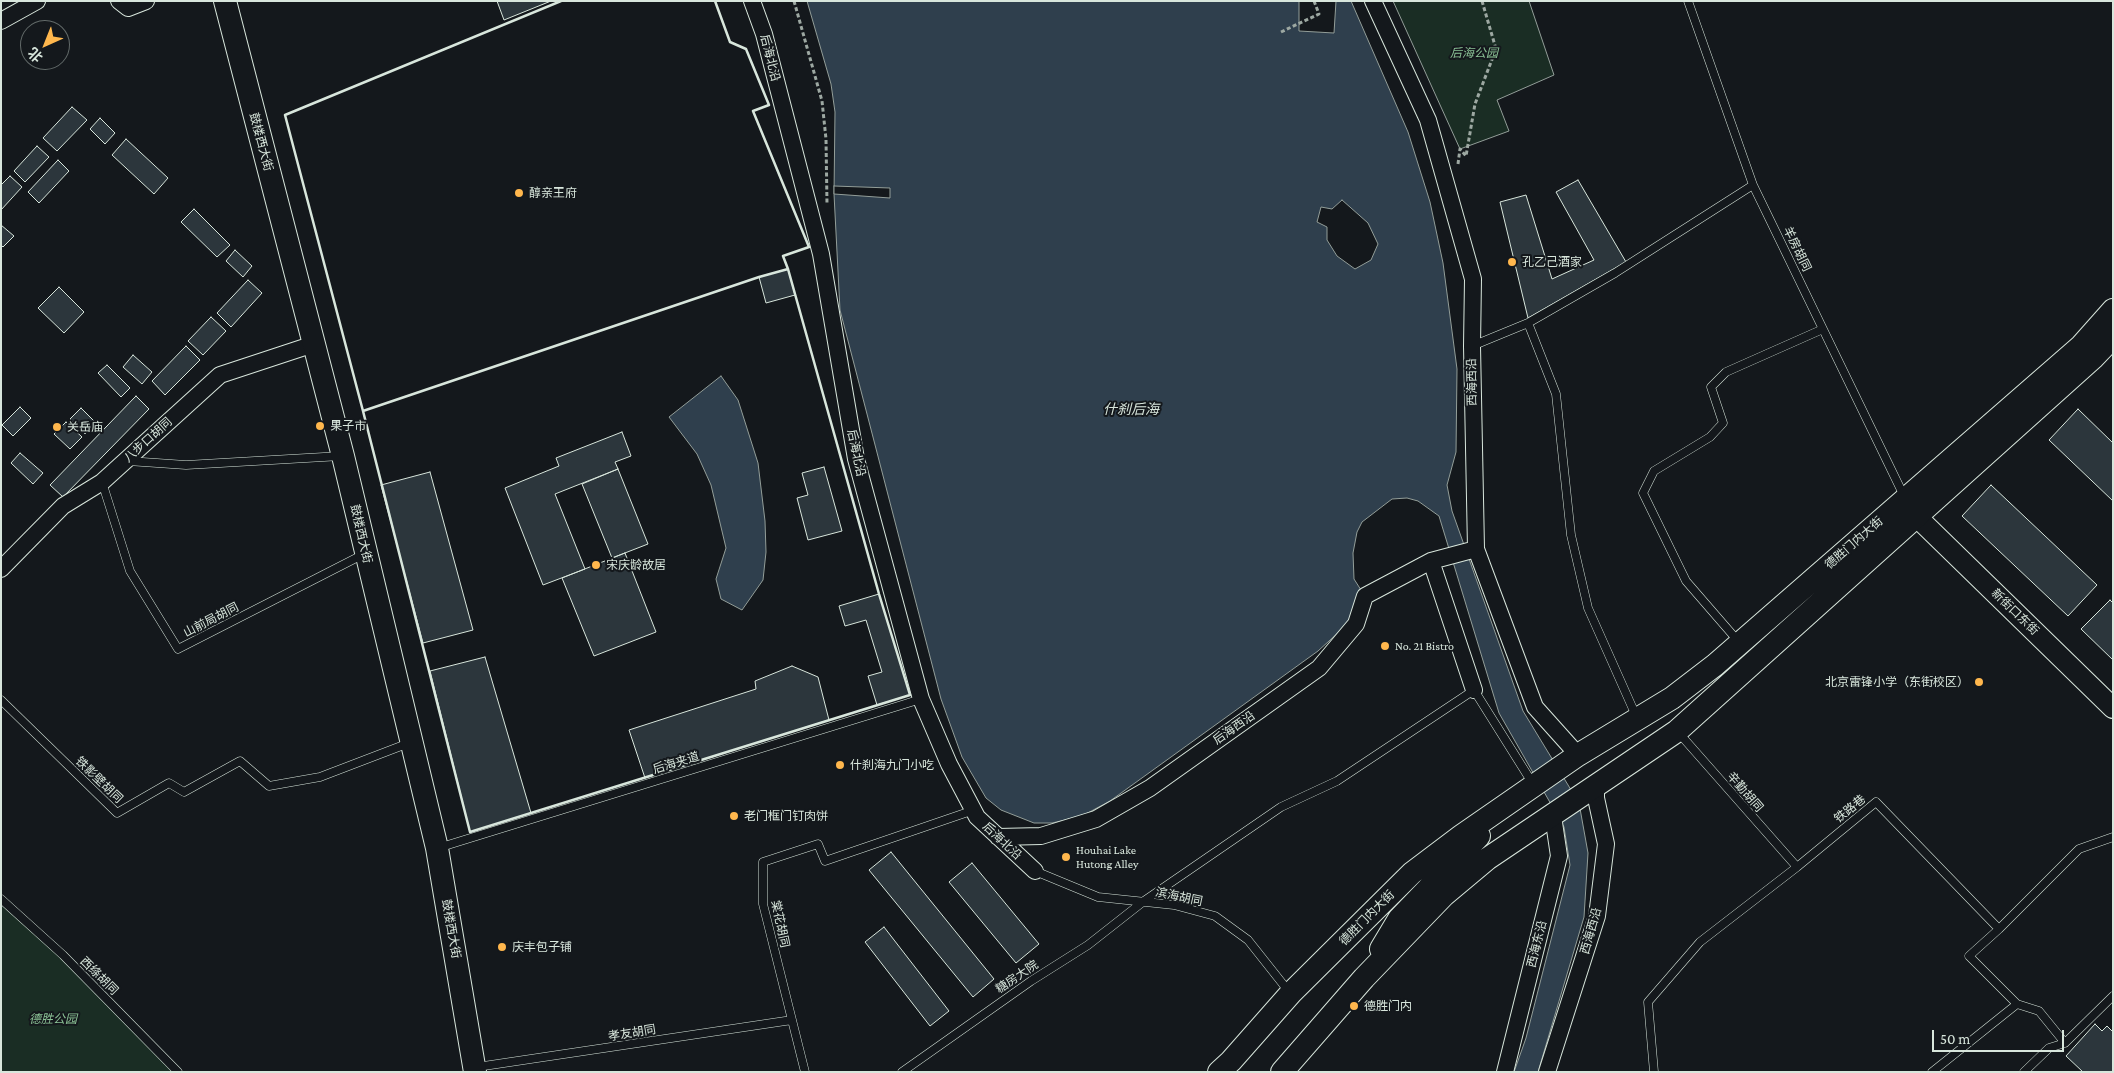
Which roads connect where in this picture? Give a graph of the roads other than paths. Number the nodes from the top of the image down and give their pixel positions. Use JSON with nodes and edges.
{"nodes":[{"id":1,"x":37,"y":1,"type":"edge"},
{"id":2,"x":119,"y":1,"type":"edge"},
{"id":3,"x":146,"y":1,"type":"edge"},
{"id":4,"x":225,"y":1,"type":"edge"},
{"id":5,"x":752,"y":1,"type":"edge"},
{"id":6,"x":1373,"y":1,"type":"edge"},
{"id":7,"x":1688,"y":1,"type":"edge"},
{"id":8,"x":1,"y":21,"type":"edge"},
{"id":9,"x":1753,"y":185,"type":"junction"},
{"id":10,"x":2113,"y":310,"type":"edge"},
{"id":11,"x":1528,"y":323,"type":"junction"},
{"id":12,"x":1823,"y":329,"type":"junction"},
{"id":13,"x":2113,"y":337,"type":"edge"},
{"id":14,"x":314,"y":344,"type":"junction"},
{"id":15,"x":1472,"y":346,"type":"junction"},
{"id":16,"x":343,"y":456,"type":"junction"},
{"id":17,"x":124,"y":460,"type":"junction"},
{"id":18,"x":102,"y":482,"type":"junction"},
{"id":19,"x":1911,"y":508,"type":"junction"},
{"id":20,"x":1476,"y":549,"type":"junction"},
{"id":21,"x":365,"y":553,"type":"junction"},
{"id":22,"x":1431,"y":561,"type":"junction"},
{"id":23,"x":1,"y":569,"type":"edge"},
{"id":24,"x":1740,"y":643,"type":"junction"},
{"id":25,"x":1734,"y":682,"type":"junction"},
{"id":26,"x":1474,"y":690,"type":"junction"},
{"id":27,"x":921,"y":699,"type":"junction"},
{"id":28,"x":1,"y":700,"type":"edge"},
{"id":29,"x":2113,"y":708,"type":"edge"},
{"id":30,"x":1638,"y":720,"type":"junction"},
{"id":31,"x":1677,"y":731,"type":"junction"},
{"id":32,"x":411,"y":743,"type":"junction"},
{"id":33,"x":1582,"y":759,"type":"junction"},
{"id":34,"x":1596,"y":785,"type":"junction"},
{"id":35,"x":1536,"y":790,"type":"junction"},
{"id":36,"x":974,"y":810,"type":"junction"},
{"id":37,"x":1553,"y":816,"type":"junction"},
{"id":38,"x":998,"y":837,"type":"junction"},
{"id":39,"x":2113,"y":837,"type":"edge"},
{"id":40,"x":437,"y":848,"type":"junction"},
{"id":41,"x":1797,"y":867,"type":"junction"},
{"id":42,"x":1035,"y":871,"type":"joint"},
{"id":43,"x":1,"y":899,"type":"edge"},
{"id":44,"x":1144,"y":901,"type":"junction"},
{"id":45,"x":1999,"y":929,"type":"junction"},
{"id":46,"x":1364,"y":978,"type":"junction"},
{"id":47,"x":1291,"y":993,"type":"junction"},
{"id":48,"x":2113,"y":996,"type":"edge"},
{"id":49,"x":2017,"y":1004,"type":"junction"},
{"id":50,"x":792,"y":1020,"type":"junction"},
{"id":51,"x":2065,"y":1043,"type":"junction"},
{"id":52,"x":475,"y":1070,"type":"edge"},
{"id":53,"x":178,"y":1072,"type":"edge"},
{"id":54,"x":805,"y":1072,"type":"edge"},
{"id":55,"x":902,"y":1072,"type":"edge"},
{"id":56,"x":1219,"y":1072,"type":"edge"},
{"id":57,"x":1282,"y":1072,"type":"edge"},
{"id":58,"x":1505,"y":1072,"type":"edge"},
{"id":59,"x":1547,"y":1072,"type":"edge"},
{"id":60,"x":1654,"y":1072,"type":"edge"},
{"id":61,"x":1932,"y":1072,"type":"edge"},
{"id":62,"x":2024,"y":1072,"type":"edge"}],
"edges":[{"from":1,"to":8,"type":"street"},
{"from":2,"to":3,"type":"street"},
{"from":4,"to":14,"type":"main road","name":"鼓楼西大街"},
{"from":5,"to":27,"type":"street","name":"后海北沿"},
{"from":6,"to":15,"type":"street","name":"西海西沿"},
{"from":7,"to":9,"type":"lane","name":"羊房胡同"},
{"from":9,"to":11,"type":"lane"},
{"from":9,"to":12,"type":"lane","name":"羊房胡同"},
{"from":10,"to":19,"type":"main road","name":"德胜门内大街"},
{"from":11,"to":15,"type":"lane"},
{"from":11,"to":30,"type":"lane"},
{"from":12,"to":19,"type":"lane","name":"羊房胡同"},
{"from":12,"to":24,"type":"lane"},
{"from":13,"to":19,"type":"main road","name":"德胜门内大街"},
{"from":14,"to":16,"type":"main road","name":"鼓楼西大街"},
{"from":14,"to":17,"type":"street","name":"八步口胡同"},
{"from":15,"to":20,"type":"street","name":"西海西沿"},
{"from":16,"to":17,"type":"lane"},
{"from":16,"to":21,"type":"main road","name":"鼓楼西大街"},
{"from":17,"to":18,"type":"street","name":"八步口胡同"},
{"from":18,"to":21,"type":"lane","name":"山前局胡同"},
{"from":18,"to":23,"type":"street","name":"八步口胡同"},
{"from":19,"to":24,"type":"main road","name":"德胜门内大街"},
{"from":19,"to":25,"type":"main road","name":"德胜门内大街"},
{"from":19,"to":29,"type":"street","name":"新街口东街"},
{"from":20,"to":22,"type":"street","name":"后海西沿"},
{"from":20,"to":33,"type":"street","name":"西海西沿"},
{"from":21,"to":32,"type":"main road","name":"鼓楼西大街"},
{"from":22,"to":26,"type":"street"},
{"from":22,"to":38,"type":"street","name":"后海西沿"},
{"from":24,"to":30,"type":"main road","name":"德胜门内大街"},
{"from":25,"to":31,"type":"main road","name":"德胜门内大街"},
{"from":25,"to":33,"type":"main road","name":"德胜门内大街"},
{"from":26,"to":35,"type":"lane"},
{"from":26,"to":44,"type":"lane","name":"糖房大院"},
{"from":27,"to":36,"type":"street","name":"后海北沿"},
{"from":27,"to":40,"type":"lane","name":"后海夹道"},
{"from":28,"to":32,"type":"lane","name":"铁影壁胡同"},
{"from":30,"to":33,"type":"main road","name":"德胜门内大街"},
{"from":31,"to":34,"type":"main road","name":"德胜门内大街"},
{"from":31,"to":41,"type":"lane","name":"辛勤胡同"},
{"from":32,"to":40,"type":"main road","name":"鼓楼西大街"},
{"from":33,"to":35,"type":"main road"},
{"from":34,"to":37,"type":"main road","name":"德胜门内大街"},
{"from":34,"to":59,"type":"street","name":"西海西沿"},
{"from":35,"to":46,"type":"main road","name":"德胜门内大街"},
{"from":35,"to":47,"type":"main road","name":"德胜门内大街"},
{"from":36,"to":38,"type":"street","name":"后海北沿"},
{"from":36,"to":50,"type":"lane","name":"棠花胡同"},
{"from":37,"to":46,"type":"main road","name":"德胜门内大街"},
{"from":37,"to":58,"type":"street","name":"西海东沿"},
{"from":38,"to":42,"type":"street","name":"后海北沿"},
{"from":39,"to":45,"type":"lane"},
{"from":40,"to":52,"type":"main road","name":"鼓楼西大街"},
{"from":41,"to":45,"type":"lane","name":"铁路巷"},
{"from":41,"to":60,"type":"lane","name":"铁路巷"},
{"from":42,"to":44,"type":"lane","name":"滨海胡同"},
{"from":43,"to":53,"type":"lane","name":"西绦胡同"},
{"from":44,"to":47,"type":"lane","name":"滨海胡同"},
{"from":44,"to":55,"type":"lane","name":"糖房大院"},
{"from":45,"to":49,"type":"lane"},
{"from":46,"to":57,"type":"main road","name":"德胜门内大街"},
{"from":47,"to":56,"type":"main road","name":"德胜门内大街"},
{"from":48,"to":51,"type":"lane"},
{"from":49,"to":51,"type":"lane"},
{"from":49,"to":61,"type":"lane"},
{"from":50,"to":52,"type":"lane","name":"孝友胡同"},
{"from":50,"to":54,"type":"lane","name":"棠花胡同"},
{"from":51,"to":62,"type":"lane"}]}
